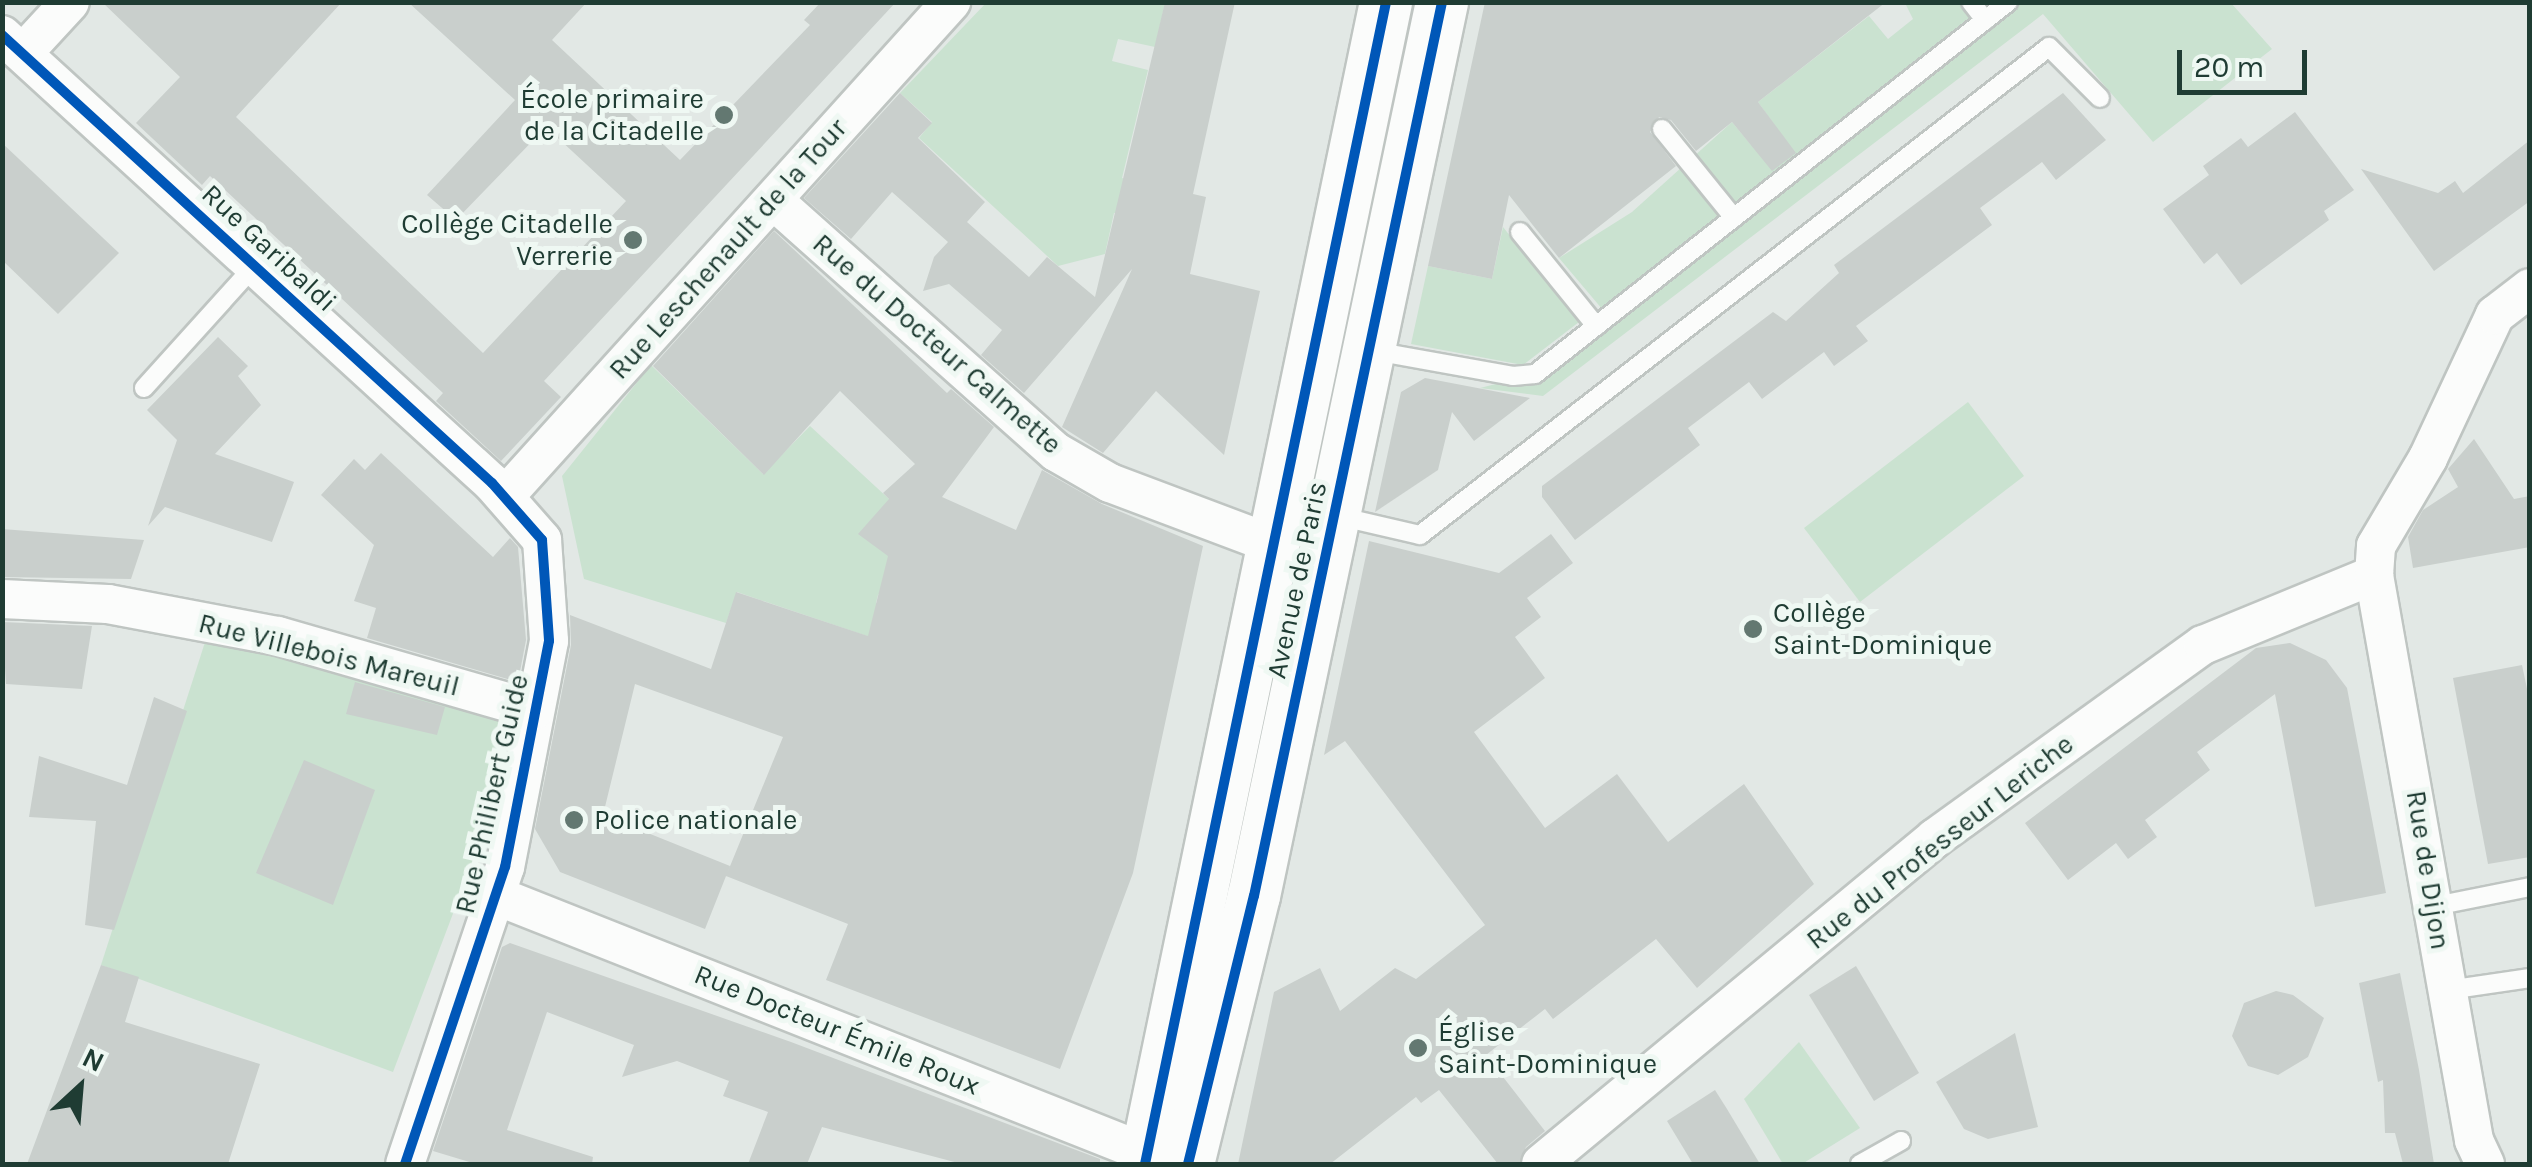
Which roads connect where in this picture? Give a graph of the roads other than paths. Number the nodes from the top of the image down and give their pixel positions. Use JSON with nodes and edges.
{"nodes":[{"id":1,"x":70,"y":2,"type":"edge"},
{"id":2,"x":1386,"y":2,"type":"edge"},
{"id":3,"x":1442,"y":2,"type":"edge"},
{"id":4,"x":1971,"y":2,"type":"edge"},
{"id":5,"x":2008,"y":2,"type":"edge"},
{"id":6,"x":950,"y":3,"type":"edge"},
{"id":7,"x":1985,"y":20,"type":"junction"},
{"id":8,"x":13,"y":44,"type":"edge"},
{"id":9,"x":2100,"y":98,"type":"dead end"},
{"id":10,"x":1662,"y":130,"type":"dead end"},
{"id":11,"x":774,"y":200,"type":"junction"},
{"id":12,"x":1734,"y":218,"type":"junction"},
{"id":13,"x":1520,"y":232,"type":"dead end"},
{"id":14,"x":255,"y":265,"type":"junction"},
{"id":15,"x":2530,"y":288,"type":"edge"},
{"id":16,"x":1596,"y":326,"type":"junction"},
{"id":17,"x":1367,"y":350,"type":"junction"},
{"id":18,"x":144,"y":388,"type":"dead end"},
{"id":19,"x":505,"y":496,"type":"junction"},
{"id":20,"x":1333,"y":515,"type":"junction"},
{"id":21,"x":1274,"y":545,"type":"junction"},
{"id":22,"x":2374,"y":575,"type":"junction"},
{"id":23,"x":2,"y":599,"type":"edge"},
{"id":24,"x":535,"y":710,"type":"junction"},
{"id":25,"x":2530,"y":888,"type":"edge"},
{"id":26,"x":497,"y":896,"type":"junction"},
{"id":27,"x":2435,"y":906,"type":"junction"},
{"id":28,"x":2530,"y":978,"type":"edge"},
{"id":29,"x":2448,"y":990,"type":"junction"},
{"id":30,"x":1901,"y":1142,"type":"dead end"},
{"id":31,"x":1164,"y":1162,"type":"edge"},
{"id":32,"x":405,"y":1164,"type":"edge"},
{"id":33,"x":1542,"y":1164,"type":"edge"},
{"id":34,"x":1860,"y":1164,"type":"edge"},
{"id":35,"x":2485,"y":1164,"type":"edge"}],
"edges":[{"from":1,"to":8,"type":"street"},
{"from":2,"to":21,"type":"main road","name":"Avenue de Paris"},
{"from":3,"to":17,"type":"main road","name":"Avenue de Paris"},
{"from":4,"to":7,"type":"lane"},
{"from":5,"to":7,"type":"lane"},
{"from":6,"to":11,"type":"street","name":"Rue Leschenault de la Tour"},
{"from":7,"to":12,"type":"lane"},
{"from":8,"to":14,"type":"street","name":"Rue Garibaldi"},
{"from":9,"to":20,"type":"lane"},
{"from":10,"to":12,"type":"lane"},
{"from":11,"to":19,"type":"street","name":"Rue Leschenault de la Tour"},
{"from":11,"to":21,"type":"street","name":"Rue du Docteur Calmette"},
{"from":12,"to":16,"type":"lane"},
{"from":13,"to":16,"type":"lane"},
{"from":14,"to":18,"type":"lane"},
{"from":14,"to":19,"type":"street","name":"Rue Garibaldi"},
{"from":15,"to":22,"type":"street"},
{"from":16,"to":17,"type":"lane"},
{"from":17,"to":20,"type":"main road","name":"Avenue de Paris"},
{"from":19,"to":24,"type":"street","name":"Rue Philibert Guide"},
{"from":20,"to":31,"type":"main road","name":"Avenue de Paris"},
{"from":21,"to":31,"type":"main road","name":"Avenue de Paris"},
{"from":22,"to":27,"type":"street","name":"Rue de Dijon"},
{"from":22,"to":33,"type":"street","name":"Rue du Professeur Leriche"},
{"from":23,"to":24,"type":"street","name":"Rue Villebois Mareuil"},
{"from":24,"to":26,"type":"street","name":"Rue Philibert Guide"},
{"from":25,"to":27,"type":"lane"},
{"from":26,"to":31,"type":"street","name":"Rue Docteur Émile Roux"},
{"from":26,"to":32,"type":"street","name":"Rue Philibert Guide"},
{"from":27,"to":29,"type":"street","name":"Rue de Dijon"},
{"from":28,"to":29,"type":"lane"},
{"from":29,"to":35,"type":"street","name":"Rue de Dijon"},
{"from":30,"to":34,"type":"lane"}]}
